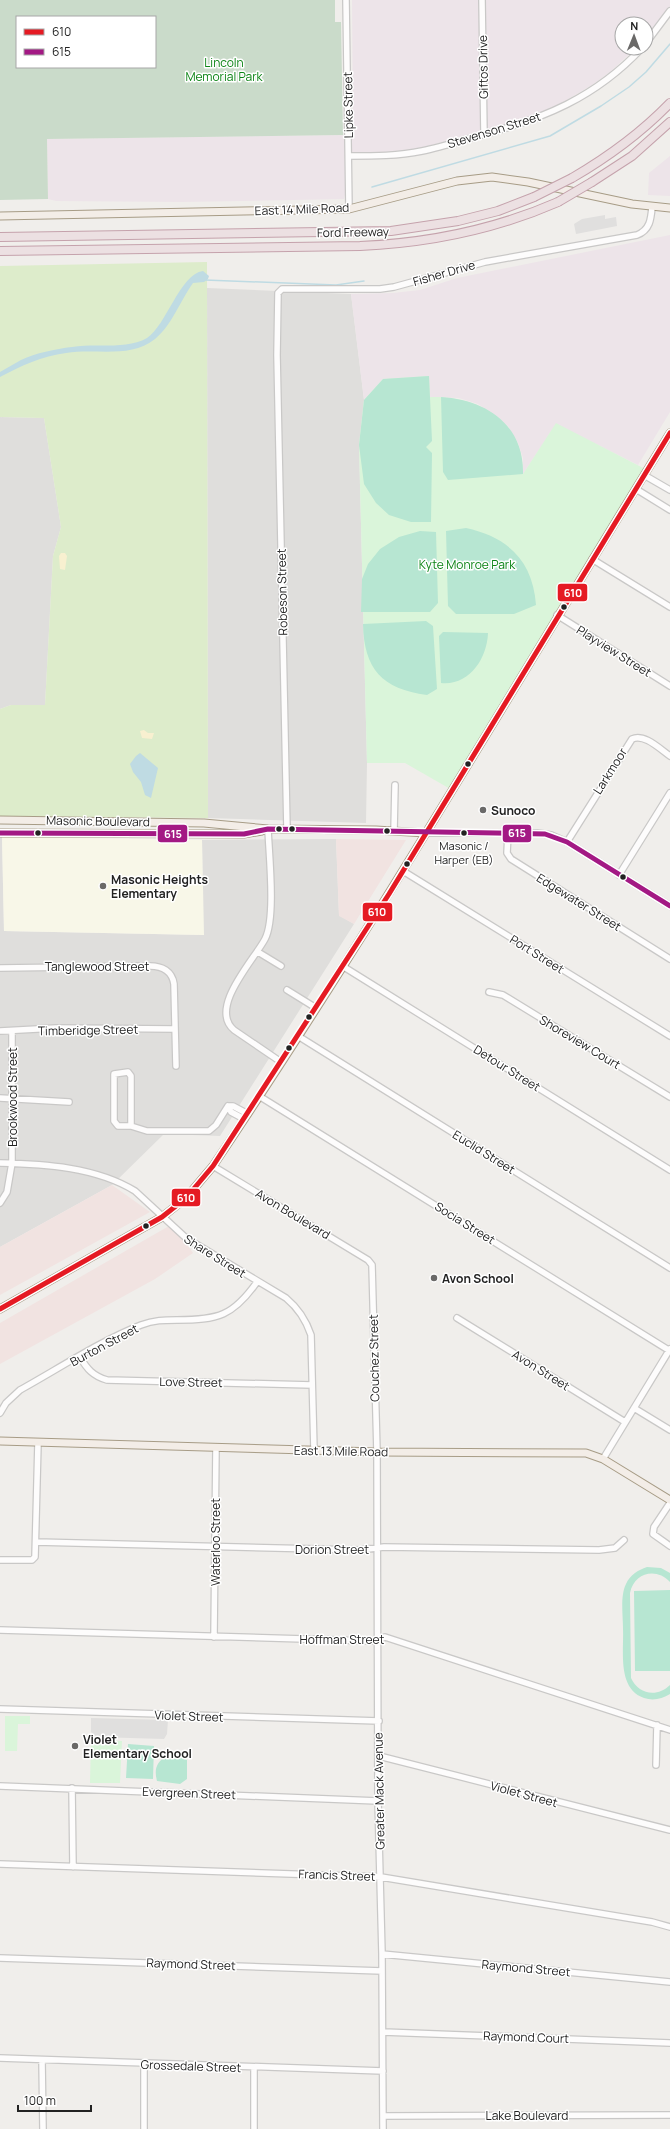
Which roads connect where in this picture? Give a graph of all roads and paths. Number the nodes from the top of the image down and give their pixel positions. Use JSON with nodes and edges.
{"nodes":[{"id":1,"x":346,"y":0,"type":"edge"},
{"id":2,"x":482,"y":0,"type":"edge"},
{"id":3,"x":670,"y":11,"type":"edge"},
{"id":4,"x":654,"y":32,"type":"edge"},
{"id":5,"x":634,"y":56,"type":"edge"},
{"id":6,"x":670,"y":103,"type":"edge"},
{"id":7,"x":670,"y":122,"type":"edge"},
{"id":8,"x":484,"y":134,"type":"junction"},
{"id":9,"x":349,"y":156,"type":"junction"},
{"id":10,"x":652,"y":207,"type":"junction"},
{"id":11,"x":670,"y":208,"type":"edge"},
{"id":12,"x":349,"y":209,"type":"junction"},
{"id":13,"x":0,"y":216,"type":"edge"},
{"id":14,"x":0,"y":237,"type":"edge"},
{"id":15,"x":0,"y":250,"type":"edge"},
{"id":16,"x":277,"y":356,"type":"joint"},
{"id":17,"x":670,"y":433,"type":"edge"},
{"id":18,"x":644,"y":475,"type":"junction"},
{"id":19,"x":636,"y":489,"type":"junction"},
{"id":20,"x":670,"y":490,"type":"edge"},
{"id":21,"x":670,"y":510,"type":"edge"},
{"id":22,"x":592,"y":559,"type":"junction"},
{"id":23,"x":670,"y":607,"type":"edge"},
{"id":24,"x":557,"y":615,"type":"junction"},
{"id":25,"x":670,"y":686,"type":"edge"},
{"id":26,"x":670,"y":756,"type":"edge"},
{"id":27,"x":395,"y":785,"type":"dead end"},
{"id":28,"x":670,"y":793,"type":"edge"},
{"id":29,"x":0,"y":820,"type":"edge"},
{"id":30,"x":68,"y":821,"type":"junction"},
{"id":31,"x":153,"y":822,"type":"junction"},
{"id":32,"x":168,"y":822,"type":"junction"},
{"id":33,"x":204,"y":823,"type":"junction"},
{"id":34,"x":268,"y":829,"type":"junction"},
{"id":35,"x":288,"y":830,"type":"junction"},
{"id":36,"x":394,"y":831,"type":"junction"},
{"id":37,"x":0,"y":832,"type":"edge"},
{"id":38,"x":19,"y":833,"type":"junction"},
{"id":39,"x":426,"y":833,"type":"junction"},
{"id":40,"x":141,"y":834,"type":"junction"},
{"id":41,"x":178,"y":834,"type":"junction"},
{"id":42,"x":206,"y":834,"type":"junction"},
{"id":43,"x":508,"y":834,"type":"junction"},
{"id":44,"x":567,"y":842,"type":"junction"},
{"id":45,"x":403,"y":871,"type":"junction"},
{"id":46,"x":619,"y":875,"type":"junction"},
{"id":47,"x":670,"y":906,"type":"edge"},
{"id":48,"x":258,"y":952,"type":"junction"},
{"id":49,"x":670,"y":959,"type":"edge"},
{"id":50,"x":281,"y":966,"type":"dead end"},
{"id":51,"x":344,"y":966,"type":"junction"},
{"id":52,"x":0,"y":968,"type":"edge"},
{"id":53,"x":287,"y":990,"type":"dead end"},
{"id":54,"x":489,"y":992,"type":"dead end"},
{"id":55,"x":316,"y":1008,"type":"junction"},
{"id":56,"x":175,"y":1029,"type":"junction"},
{"id":57,"x":0,"y":1031,"type":"edge"},
{"id":58,"x":12,"y":1031,"type":"junction"},
{"id":59,"x":298,"y":1036,"type":"junction"},
{"id":60,"x":670,"y":1036,"type":"edge"},
{"id":61,"x":281,"y":1062,"type":"junction"},
{"id":62,"x":176,"y":1066,"type":"dead end"},
{"id":63,"x":259,"y":1096,"type":"junction"},
{"id":64,"x":670,"y":1097,"type":"edge"},
{"id":65,"x":0,"y":1098,"type":"edge"},
{"id":66,"x":12,"y":1098,"type":"junction"},
{"id":67,"x":69,"y":1102,"type":"dead end"},
{"id":68,"x":246,"y":1117,"type":"junction"},
{"id":69,"x":131,"y":1126,"type":"junction"},
{"id":70,"x":0,"y":1163,"type":"edge"},
{"id":71,"x":12,"y":1163,"type":"junction"},
{"id":72,"x":213,"y":1166,"type":"junction"},
{"id":73,"x":670,"y":1170,"type":"edge"},
{"id":74,"x":0,"y":1203,"type":"edge"},
{"id":75,"x":162,"y":1217,"type":"junction"},
{"id":76,"x":372,"y":1264,"type":"joint"},
{"id":77,"x":670,"y":1268,"type":"edge"},
{"id":78,"x":257,"y":1282,"type":"junction"},
{"id":79,"x":0,"y":1309,"type":"edge"},
{"id":80,"x":457,"y":1318,"type":"dead end"},
{"id":81,"x":670,"y":1350,"type":"edge"},
{"id":82,"x":80,"y":1357,"type":"junction"},
{"id":83,"x":312,"y":1385,"type":"junction"},
{"id":84,"x":634,"y":1408,"type":"junction"},
{"id":85,"x":0,"y":1413,"type":"edge"},
{"id":86,"x":625,"y":1422,"type":"junction"},
{"id":87,"x":670,"y":1430,"type":"edge"},
{"id":88,"x":0,"y":1441,"type":"edge"},
{"id":89,"x":38,"y":1443,"type":"junction"},
{"id":90,"x":216,"y":1447,"type":"junction"},
{"id":91,"x":314,"y":1450,"type":"junction"},
{"id":92,"x":377,"y":1452,"type":"junction"},
{"id":93,"x":602,"y":1459,"type":"junction"},
{"id":94,"x":670,"y":1501,"type":"edge"},
{"id":95,"x":624,"y":1540,"type":"dead end"},
{"id":96,"x":36,"y":1542,"type":"junction"},
{"id":97,"x":670,"y":1546,"type":"edge"},
{"id":98,"x":214,"y":1547,"type":"junction"},
{"id":99,"x":378,"y":1549,"type":"junction"},
{"id":100,"x":0,"y":1560,"type":"edge"},
{"id":101,"x":0,"y":1630,"type":"edge"},
{"id":102,"x":214,"y":1637,"type":"junction"},
{"id":103,"x":379,"y":1639,"type":"junction"},
{"id":104,"x":0,"y":1709,"type":"edge"},
{"id":105,"x":379,"y":1721,"type":"junction"},
{"id":106,"x":657,"y":1725,"type":"junction"},
{"id":107,"x":670,"y":1730,"type":"edge"},
{"id":108,"x":379,"y":1756,"type":"junction"},
{"id":109,"x":656,"y":1765,"type":"dead end"},
{"id":110,"x":0,"y":1786,"type":"edge"},
{"id":111,"x":72,"y":1788,"type":"junction"},
{"id":112,"x":378,"y":1801,"type":"junction"},
{"id":113,"x":670,"y":1830,"type":"edge"},
{"id":114,"x":0,"y":1864,"type":"edge"},
{"id":115,"x":73,"y":1867,"type":"junction"},
{"id":116,"x":381,"y":1877,"type":"junction"},
{"id":117,"x":670,"y":1927,"type":"edge"},
{"id":118,"x":382,"y":1954,"type":"junction"},
{"id":119,"x":0,"y":1958,"type":"edge"},
{"id":120,"x":382,"y":1971,"type":"junction"},
{"id":121,"x":670,"y":1982,"type":"edge"},
{"id":122,"x":383,"y":2032,"type":"junction"},
{"id":123,"x":670,"y":2043,"type":"edge"},
{"id":124,"x":0,"y":2058,"type":"edge"},
{"id":125,"x":42,"y":2060,"type":"junction"},
{"id":126,"x":144,"y":2064,"type":"junction"},
{"id":127,"x":254,"y":2068,"type":"junction"},
{"id":128,"x":383,"y":2071,"type":"junction"},
{"id":129,"x":670,"y":2115,"type":"edge"},
{"id":130,"x":383,"y":2116,"type":"junction"},
{"id":131,"x":43,"y":2129,"type":"edge"},
{"id":132,"x":144,"y":2129,"type":"edge"},
{"id":133,"x":254,"y":2129,"type":"edge"},
{"id":134,"x":383,"y":2129,"type":"edge"}],
"edges":[{"from":1,"to":9,"type":"street","name":"Lipke Street"},
{"from":2,"to":8,"type":"street","name":"Giftos Drive"},
{"from":3,"to":4,"type":"street"},
{"from":5,"to":8,"type":"street","name":"Stevenson Street"},
{"from":6,"to":14,"type":"highway","name":"Ford Freeway","bridge":true},
{"from":7,"to":15,"type":"highway","name":"Ford Freeway","bridge":true},
{"from":8,"to":9,"type":"street","name":"Stevenson Street"},
{"from":9,"to":12,"type":"street","name":"Lipke Street"},
{"from":10,"to":11,"type":"main road","name":"East 14 Mile Road"},
{"from":10,"to":12,"type":"main road","name":"East 14 Mile Road"},
{"from":10,"to":16,"type":"street","name":"Fisher Drive"},
{"from":12,"to":13,"type":"main road","name":"East 14 Mile Road"},
{"from":16,"to":35,"type":"street","name":"Robeson Street"},
{"from":17,"to":18,"type":"main road"},
{"from":18,"to":19,"type":"main road"},
{"from":18,"to":20,"type":"street"},
{"from":19,"to":21,"type":"street"},
{"from":19,"to":22,"type":"main road"},
{"from":22,"to":23,"type":"street"},
{"from":22,"to":24,"type":"main road"},
{"from":24,"to":25,"type":"street","name":"Playview Street"},
{"from":24,"to":39,"type":"main road"},
{"from":26,"to":44,"type":"street","name":"Larkmoor"},
{"from":27,"to":36,"type":"street"},
{"from":28,"to":46,"type":"street"},
{"from":29,"to":30,"type":"main road","name":"Masonic Boulevard"},
{"from":30,"to":31,"type":"main road","name":"Masonic Boulevard"},
{"from":30,"to":38,"type":"main road"},
{"from":31,"to":32,"type":"main road","name":"Masonic Boulevard"},
{"from":31,"to":40,"type":"main road"},
{"from":32,"to":33,"type":"main road","name":"Masonic Boulevard"},
{"from":32,"to":41,"type":"main road"},
{"from":33,"to":34,"type":"main road","name":"Masonic Boulevard"},
{"from":33,"to":42,"type":"main road"},
{"from":34,"to":35,"type":"main road","name":"Masonic Boulevard"},
{"from":34,"to":42,"type":"main road","name":"Masonic Boulevard"},
{"from":34,"to":48,"type":"street"},
{"from":35,"to":36,"type":"main road","name":"Masonic Boulevard"},
{"from":36,"to":39,"type":"main road","name":"Masonic Boulevard"},
{"from":37,"to":38,"type":"main road","name":"Masonic Boulevard"},
{"from":38,"to":40,"type":"main road","name":"Masonic Boulevard"},
{"from":39,"to":43,"type":"street","name":"Masonic Boulevard"},
{"from":39,"to":45,"type":"main road"},
{"from":40,"to":41,"type":"main road","name":"Masonic Boulevard"},
{"from":41,"to":42,"type":"main road","name":"Masonic Boulevard"},
{"from":43,"to":44,"type":"street","name":"Masonic Boulevard"},
{"from":43,"to":49,"type":"street","name":"Edgewater Street"},
{"from":44,"to":46,"type":"street","name":"Masonic Boulevard"},
{"from":45,"to":51,"type":"main road"},
{"from":45,"to":60,"type":"street","name":"Port Street"},
{"from":46,"to":47,"type":"street","name":"Masonic Boulevard"},
{"from":48,"to":50,"type":"street"},
{"from":48,"to":61,"type":"street"},
{"from":51,"to":55,"type":"main road"},
{"from":51,"to":73,"type":"street","name":"Detour Street"},
{"from":52,"to":56,"type":"street","name":"Tanglewood Street"},
{"from":53,"to":55,"type":"street"},
{"from":54,"to":64,"type":"street","name":"Shoreview Court"},
{"from":55,"to":59,"type":"main road"},
{"from":56,"to":58,"type":"street","name":"Timberidge Street"},
{"from":56,"to":62,"type":"street","name":"Tanglewood Street"},
{"from":57,"to":58,"type":"street","name":"Timberidge Street"},
{"from":58,"to":66,"type":"street","name":"Brookwood Street"},
{"from":59,"to":61,"type":"main road"},
{"from":59,"to":77,"type":"street","name":"Euclid Street"},
{"from":61,"to":63,"type":"main road"},
{"from":63,"to":68,"type":"main road"},
{"from":63,"to":81,"type":"street","name":"Socia Street"},
{"from":65,"to":66,"type":"street"},
{"from":66,"to":67,"type":"street"},
{"from":66,"to":71,"type":"street","name":"Brookwood Street"},
{"from":68,"to":69,"type":"street"},
{"from":68,"to":72,"type":"main road"},
{"from":69,"to":69,"type":"street"},
{"from":70,"to":71,"type":"street","name":"Share Street"},
{"from":71,"to":74,"type":"street","name":"Brookwood Street"},
{"from":71,"to":75,"type":"street","name":"Share Street"},
{"from":72,"to":75,"type":"main road"},
{"from":72,"to":76,"type":"street","name":"Avon Boulevard"},
{"from":75,"to":78,"type":"street","name":"Share Street"},
{"from":75,"to":79,"type":"main road"},
{"from":76,"to":92,"type":"street","name":"Couchez Street"},
{"from":78,"to":82,"type":"street","name":"Burton Street"},
{"from":78,"to":83,"type":"street","name":"Share Street"},
{"from":80,"to":86,"type":"street","name":"Avon Street"},
{"from":81,"to":84,"type":"street"},
{"from":82,"to":83,"type":"street","name":"Love Street"},
{"from":82,"to":85,"type":"street","name":"Burton Street"},
{"from":83,"to":91,"type":"street","name":"Share Street"},
{"from":84,"to":86,"type":"street"},
{"from":84,"to":87,"type":"street"},
{"from":86,"to":93,"type":"street"},
{"from":88,"to":89,"type":"main road","name":"East 13 Mile Road"},
{"from":89,"to":90,"type":"main road","name":"East 13 Mile Road"},
{"from":89,"to":96,"type":"street"},
{"from":90,"to":91,"type":"main road","name":"East 13 Mile Road"},
{"from":90,"to":98,"type":"street","name":"Waterloo Street"},
{"from":91,"to":92,"type":"main road","name":"East 13 Mile Road"},
{"from":92,"to":93,"type":"main road","name":"East 13 Mile Road"},
{"from":92,"to":99,"type":"street","name":"Greater Mack Avenue"},
{"from":93,"to":94,"type":"main road","name":"East 13 Mile Road"},
{"from":94,"to":97,"type":"street"},
{"from":95,"to":99,"type":"street","name":"Dorion Street"},
{"from":96,"to":98,"type":"street","name":"Dorion Street"},
{"from":96,"to":100,"type":"street"},
{"from":98,"to":99,"type":"street","name":"Dorion Street"},
{"from":98,"to":102,"type":"street","name":"Waterloo Street"},
{"from":99,"to":103,"type":"street","name":"Greater Mack Avenue"},
{"from":101,"to":102,"type":"street","name":"Hoffman Street"},
{"from":102,"to":103,"type":"street","name":"Hoffman Street"},
{"from":103,"to":105,"type":"street","name":"Greater Mack Avenue"},
{"from":103,"to":106,"type":"street","name":"Hoffman Street"},
{"from":104,"to":105,"type":"street","name":"Violet Street"},
{"from":105,"to":108,"type":"street","name":"Greater Mack Avenue"},
{"from":106,"to":107,"type":"street","name":"Hoffman Street"},
{"from":106,"to":109,"type":"street"},
{"from":108,"to":112,"type":"street","name":"Greater Mack Avenue"},
{"from":108,"to":113,"type":"street","name":"Violet Street"},
{"from":110,"to":111,"type":"street","name":"Evergreen Street"},
{"from":111,"to":112,"type":"street","name":"Evergreen Street"},
{"from":111,"to":115,"type":"street"},
{"from":112,"to":116,"type":"street","name":"Greater Mack Avenue"},
{"from":114,"to":115,"type":"street","name":"Francis Street"},
{"from":115,"to":116,"type":"street","name":"Francis Street"},
{"from":116,"to":117,"type":"street","name":"Francis Street"},
{"from":116,"to":118,"type":"street","name":"Greater Mack Avenue"},
{"from":118,"to":120,"type":"street","name":"Greater Mack Avenue"},
{"from":118,"to":121,"type":"street","name":"Raymond Street"},
{"from":119,"to":120,"type":"street","name":"Raymond Street"},
{"from":120,"to":122,"type":"street","name":"Greater Mack Avenue"},
{"from":122,"to":123,"type":"street","name":"Raymond Court"},
{"from":122,"to":128,"type":"street","name":"Greater Mack Avenue"},
{"from":124,"to":125,"type":"street","name":"Grossedale Street"},
{"from":125,"to":126,"type":"street","name":"Grossedale Street"},
{"from":125,"to":131,"type":"street"},
{"from":126,"to":127,"type":"street","name":"Grossedale Street"},
{"from":126,"to":132,"type":"street"},
{"from":127,"to":128,"type":"street","name":"Grossedale Street"},
{"from":127,"to":133,"type":"street"},
{"from":128,"to":130,"type":"street","name":"Greater Mack Avenue"},
{"from":129,"to":130,"type":"street","name":"Lake Boulevard"},
{"from":130,"to":134,"type":"street","name":"Greater Mack Avenue"}]}
